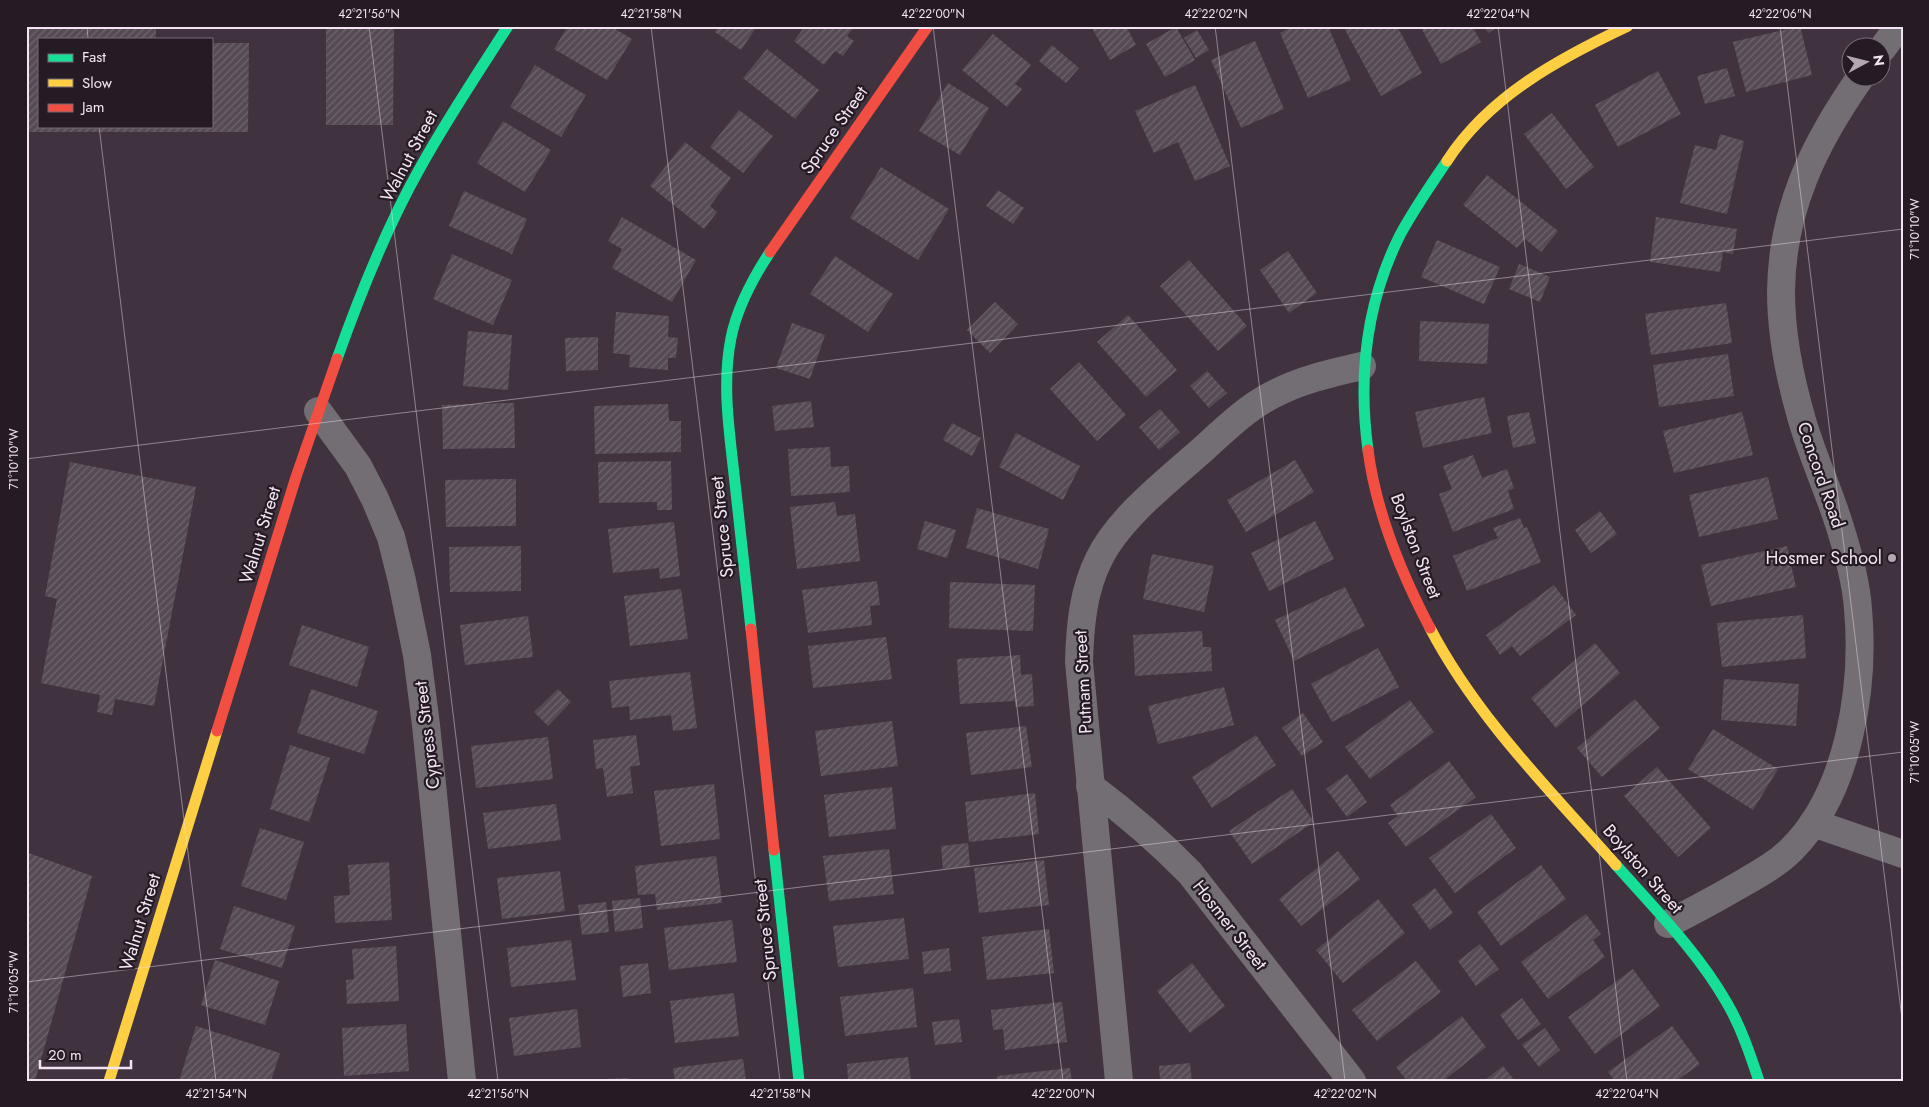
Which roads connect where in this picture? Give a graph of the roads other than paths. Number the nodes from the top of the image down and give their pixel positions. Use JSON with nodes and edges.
{"nodes":[{"id":1,"x":508,"y":26,"type":"edge"},
{"id":2,"x":928,"y":26,"type":"edge"},
{"id":3,"x":1628,"y":26,"type":"edge"},
{"id":4,"x":1898,"y":26,"type":"edge"},
{"id":5,"x":1890,"y":38,"type":"edge"},
{"id":6,"x":1853,"y":88,"type":"edge"},
{"id":7,"x":1362,"y":366,"type":"junction"},
{"id":8,"x":318,"y":411,"type":"junction"},
{"id":9,"x":1090,"y":786,"type":"junction"},
{"id":10,"x":1813,"y":823,"type":"junction"},
{"id":11,"x":1903,"y":854,"type":"edge"},
{"id":12,"x":1668,"y":924,"type":"junction"},
{"id":13,"x":108,"y":1081,"type":"edge"},
{"id":14,"x":462,"y":1081,"type":"edge"},
{"id":15,"x":799,"y":1081,"type":"edge"},
{"id":16,"x":1119,"y":1081,"type":"edge"},
{"id":17,"x":1352,"y":1081,"type":"edge"},
{"id":18,"x":1759,"y":1081,"type":"edge"}],
"edges":[{"from":1,"to":8,"type":"street","name":"Walnut Street"},
{"from":2,"to":15,"type":"street","name":"Spruce Street"},
{"from":3,"to":7,"type":"street","name":"Boylston Street"},
{"from":4,"to":5,"type":"street"},
{"from":6,"to":10,"type":"street","name":"Concord Road"},
{"from":7,"to":9,"type":"street","name":"Putnam Street"},
{"from":7,"to":12,"type":"street","name":"Boylston Street"},
{"from":8,"to":13,"type":"street","name":"Walnut Street"},
{"from":8,"to":14,"type":"street","name":"Cypress Street"},
{"from":9,"to":16,"type":"street","name":"Putnam Street"},
{"from":9,"to":17,"type":"street","name":"Hosmer Street"},
{"from":10,"to":11,"type":"street"},
{"from":10,"to":12,"type":"street","name":"Concord Road"},
{"from":12,"to":18,"type":"street","name":"Boylston Street"}]}
